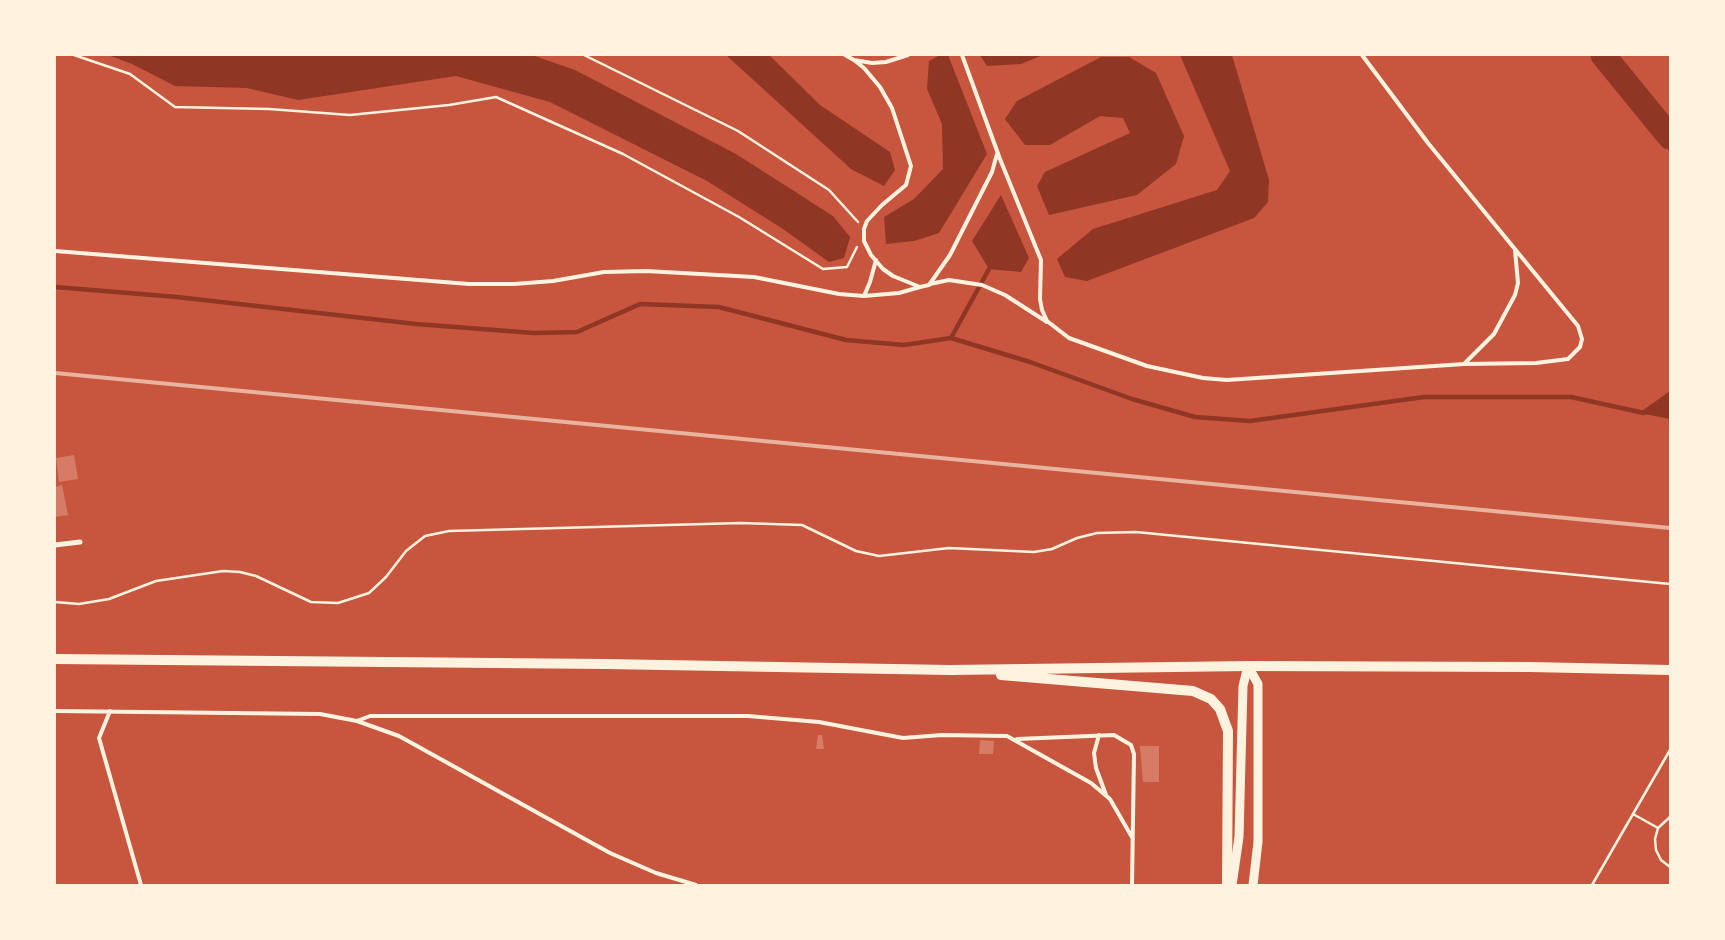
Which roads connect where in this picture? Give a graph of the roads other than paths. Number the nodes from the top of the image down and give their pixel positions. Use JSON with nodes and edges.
{"nodes":[{"id":1,"x":846,"y":55,"type":"edge"},
{"id":2,"x":908,"y":55,"type":"edge"},
{"id":3,"x":962,"y":55,"type":"edge"},
{"id":4,"x":1362,"y":55,"type":"edge"},
{"id":5,"x":854,"y":60,"type":"junction"},
{"id":6,"x":997,"y":151,"type":"junction"},
{"id":7,"x":1515,"y":250,"type":"junction"},
{"id":8,"x":55,"y":251,"type":"edge"},
{"id":9,"x":876,"y":260,"type":"junction"},
{"id":10,"x":929,"y":285,"type":"junction"},
{"id":11,"x":920,"y":287,"type":"junction"},
{"id":12,"x":864,"y":296,"type":"junction"},
{"id":13,"x":1051,"y":325,"type":"junction"},
{"id":14,"x":1464,"y":364,"type":"junction"},
{"id":15,"x":80,"y":542,"type":"dead end"},
{"id":16,"x":55,"y":545,"type":"edge"},
{"id":17,"x":55,"y":659,"type":"edge"},
{"id":18,"x":1248,"y":666,"type":"junction"},
{"id":19,"x":950,"y":670,"type":"junction"},
{"id":20,"x":1670,"y":670,"type":"edge"},
{"id":21,"x":55,"y":711,"type":"edge"},
{"id":22,"x":110,"y":712,"type":"junction"},
{"id":23,"x":357,"y":721,"type":"junction"},
{"id":24,"x":1099,"y":735,"type":"junction"},
{"id":25,"x":1015,"y":739,"type":"junction"},
{"id":26,"x":1107,"y":796,"type":"junction"},
{"id":27,"x":1133,"y":840,"type":"junction"},
{"id":28,"x":141,"y":885,"type":"edge"},
{"id":29,"x":696,"y":885,"type":"edge"},
{"id":30,"x":1132,"y":885,"type":"edge"},
{"id":31,"x":1227,"y":885,"type":"edge"},
{"id":32,"x":1232,"y":885,"type":"edge"},
{"id":33,"x":1254,"y":885,"type":"edge"}],
"edges":[{"from":1,"to":5,"type":"lane"},
{"from":2,"to":5,"type":"lane"},
{"from":3,"to":6,"type":"lane"},
{"from":4,"to":7,"type":"lane"},
{"from":5,"to":9,"type":"lane"},
{"from":6,"to":10,"type":"lane"},
{"from":6,"to":13,"type":"lane"},
{"from":7,"to":14,"type":"lane"},
{"from":7,"to":14,"type":"lane"},
{"from":8,"to":12,"type":"lane"},
{"from":9,"to":11,"type":"lane"},
{"from":9,"to":12,"type":"lane"},
{"from":10,"to":11,"type":"lane"},
{"from":10,"to":13,"type":"lane"},
{"from":11,"to":12,"type":"lane"},
{"from":13,"to":14,"type":"lane"},
{"from":15,"to":16,"type":"street"},
{"from":17,"to":19,"type":"main road"},
{"from":18,"to":19,"type":"main road"},
{"from":18,"to":20,"type":"main road"},
{"from":18,"to":32,"type":"street"},
{"from":18,"to":33,"type":"street"},
{"from":19,"to":31,"type":"main road"},
{"from":21,"to":22,"type":"lane"},
{"from":22,"to":23,"type":"lane"},
{"from":22,"to":28,"type":"lane"},
{"from":23,"to":25,"type":"lane"},
{"from":23,"to":29,"type":"lane"},
{"from":24,"to":25,"type":"lane"},
{"from":24,"to":26,"type":"lane"},
{"from":24,"to":27,"type":"lane"},
{"from":25,"to":26,"type":"lane"},
{"from":26,"to":27,"type":"lane"},
{"from":27,"to":30,"type":"lane"}]}
